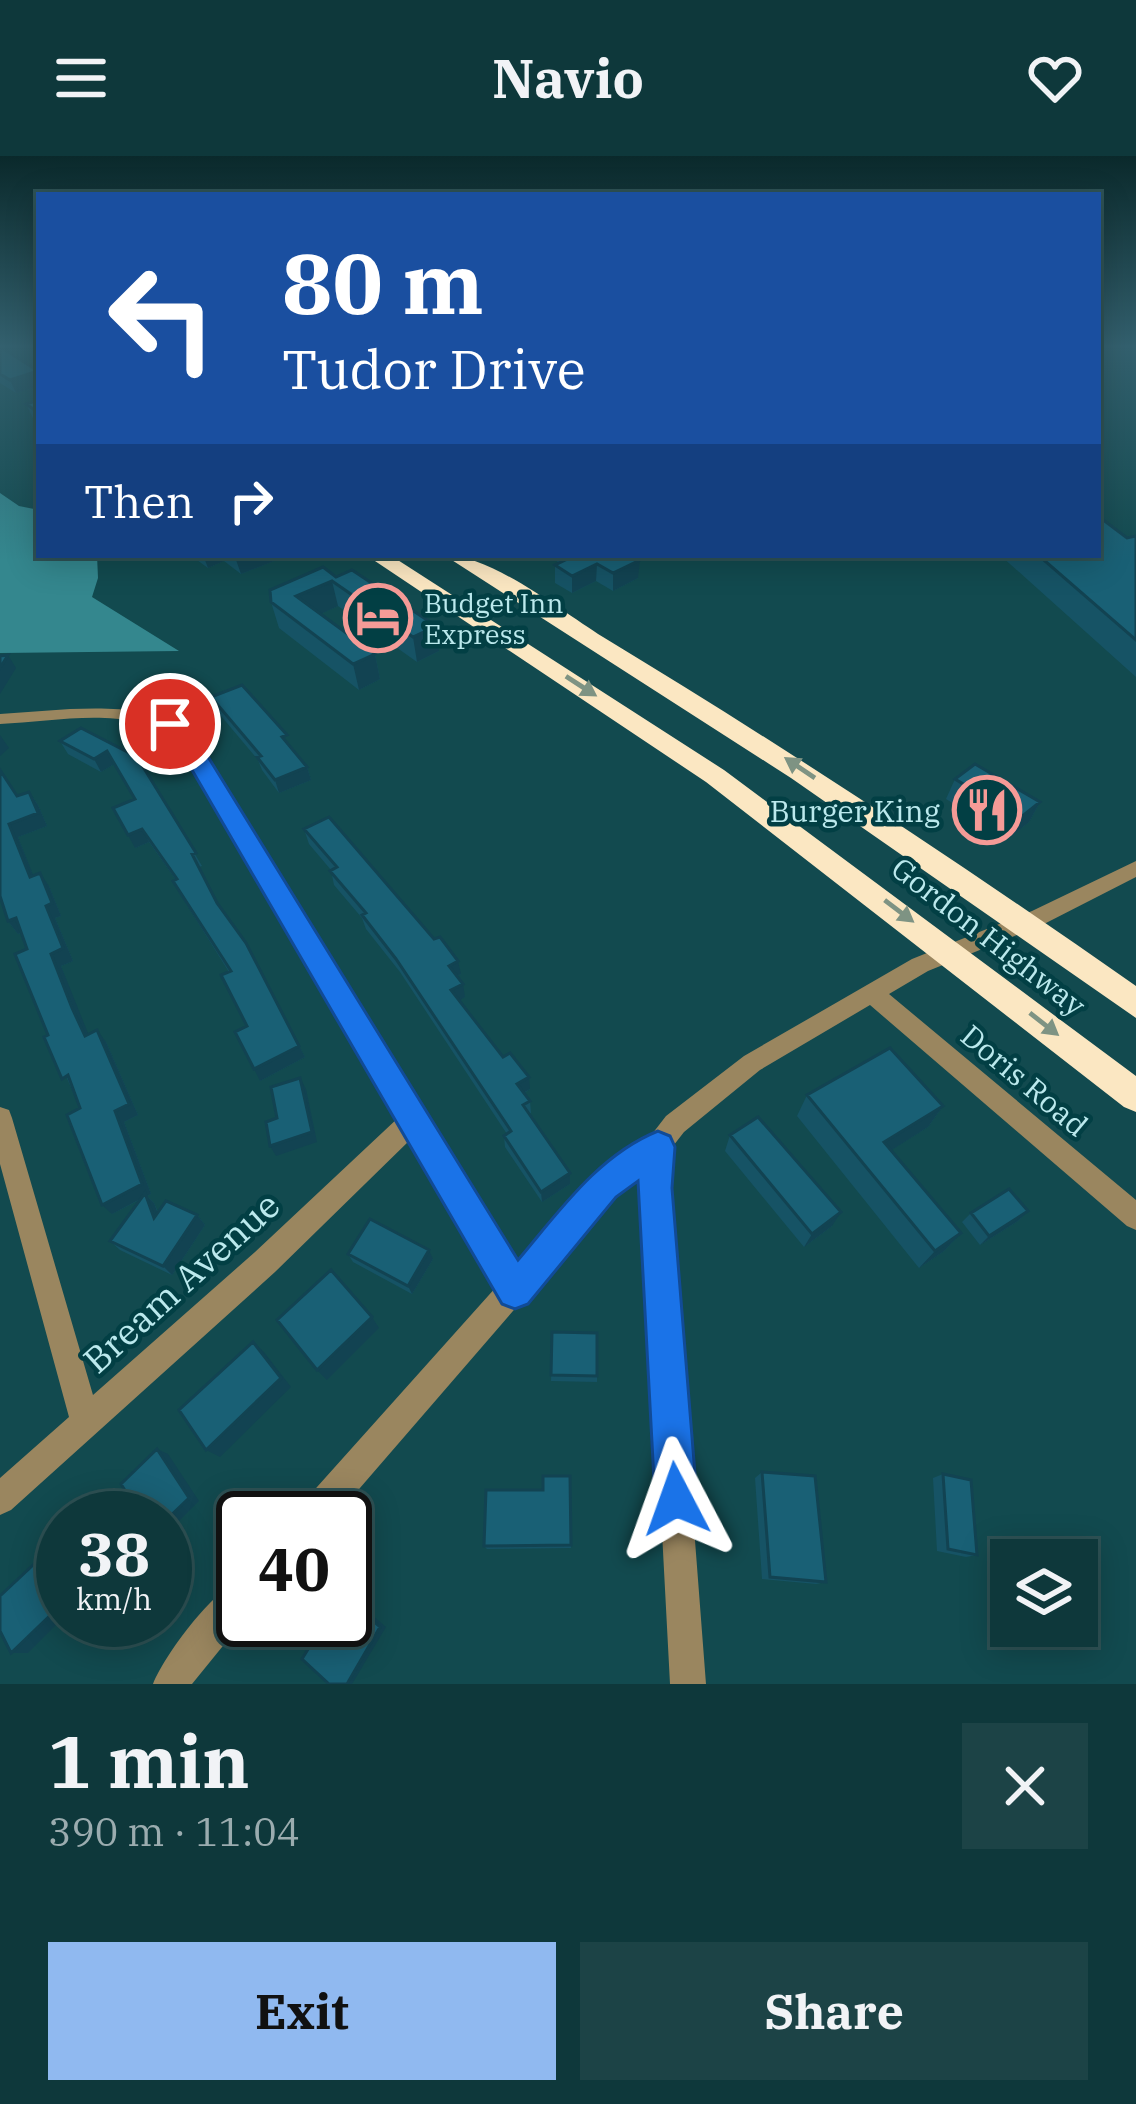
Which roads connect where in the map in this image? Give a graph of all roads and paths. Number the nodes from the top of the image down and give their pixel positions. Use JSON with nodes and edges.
{"nodes":[{"id":1,"x":381,"y":558,"type":"edge"},
{"id":2,"x":459,"y":558,"type":"edge"},
{"id":3,"x":0,"y":719,"type":"edge"},
{"id":4,"x":1136,"y":868,"type":"edge"},
{"id":5,"x":1024,"y":922,"type":"junction"},
{"id":6,"x":952,"y":952,"type":"junction"},
{"id":7,"x":871,"y":993,"type":"junction"},
{"id":8,"x":1136,"y":1004,"type":"edge"},
{"id":9,"x":1136,"y":1096,"type":"edge"},
{"id":10,"x":0,"y":1118,"type":"edge"},
{"id":11,"x":412,"y":1121,"type":"junction"},
{"id":12,"x":658,"y":1147,"type":"junction"},
{"id":13,"x":1136,"y":1217,"type":"edge"},
{"id":14,"x":515,"y":1291,"type":"junction"},
{"id":15,"x":85,"y":1420,"type":"junction"},
{"id":16,"x":336,"y":1491,"type":"edge"},
{"id":17,"x":0,"y":1499,"type":"edge"},
{"id":18,"x":216,"y":1625,"type":"edge"},
{"id":19,"x":172,"y":1684,"type":"edge"},
{"id":20,"x":688,"y":1684,"type":"edge"}],
"edges":[{"from":1,"to":6,"type":"highway","name":"Gordon Highway","one_way":true},
{"from":5,"to":2,"type":"highway","name":"Gordon Highway","one_way":true},
{"from":3,"to":11,"type":"street"},
{"from":4,"to":5,"type":"street"},
{"from":5,"to":6,"type":"street"},
{"from":5,"to":8,"type":"highway","name":"Gordon Highway"},
{"from":6,"to":7,"type":"street"},
{"from":6,"to":9,"type":"highway","name":"Gordon Highway","one_way":true},
{"from":7,"to":12,"type":"street"},
{"from":7,"to":13,"type":"street","name":"Doris Road"},
{"from":10,"to":15,"type":"street"},
{"from":11,"to":14,"type":"street"},
{"from":11,"to":15,"type":"street","name":"Bream Avenue"},
{"from":12,"to":14,"type":"street"},
{"from":12,"to":20,"type":"street"},
{"from":14,"to":16,"type":"street"},
{"from":15,"to":17,"type":"street","name":"Bream Avenue"},
{"from":18,"to":19,"type":"street"}]}
